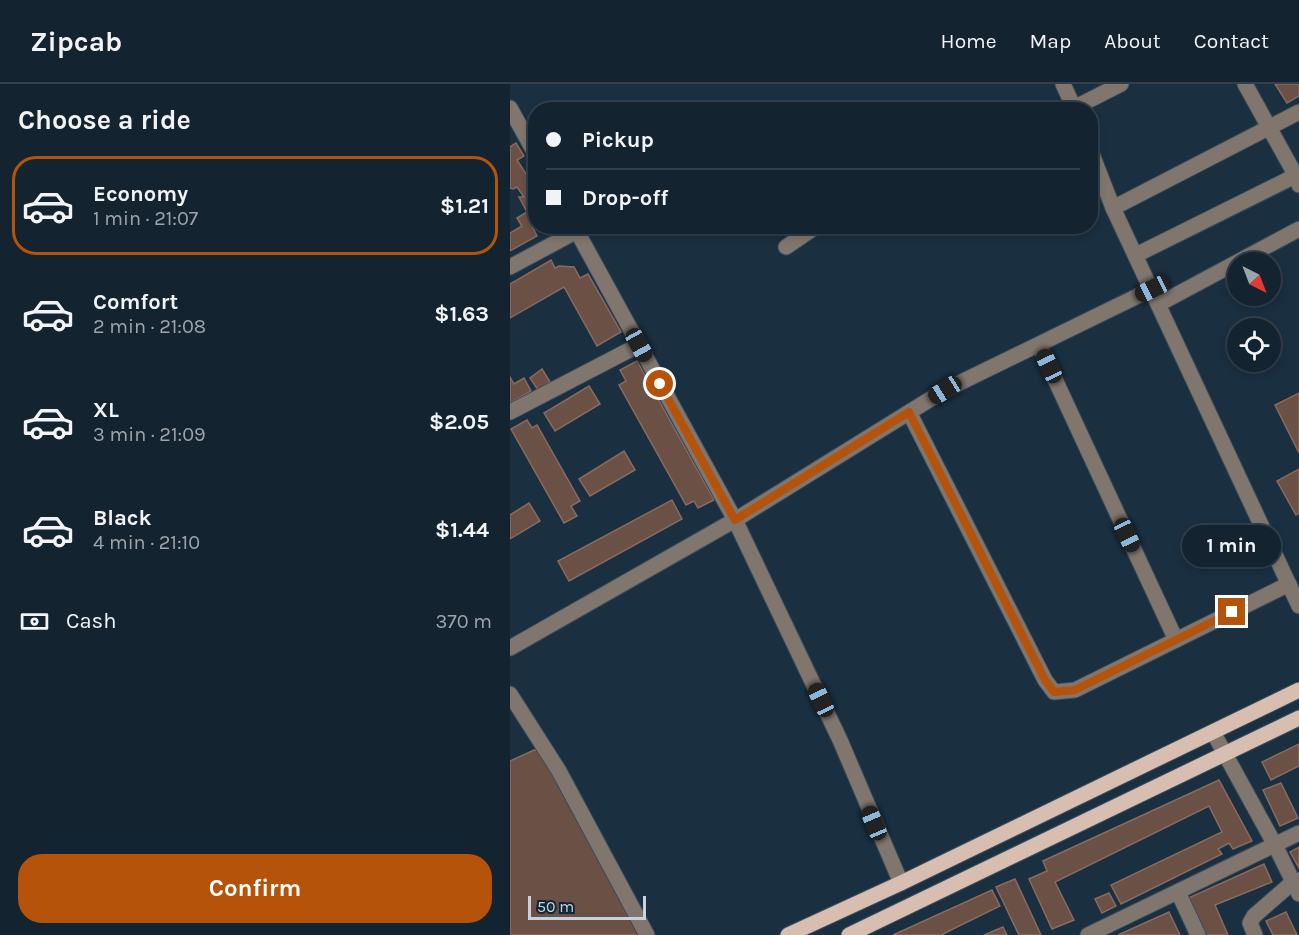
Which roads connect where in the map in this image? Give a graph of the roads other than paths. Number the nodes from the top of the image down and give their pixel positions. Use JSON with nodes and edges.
{"nodes":[{"id":1,"x":1063,"y":84,"type":"edge"},
{"id":2,"x":1121,"y":84,"type":"edge"},
{"id":3,"x":1245,"y":84,"type":"edge"},
{"id":4,"x":1070,"y":102,"type":"edge"},
{"id":5,"x":1086,"y":102,"type":"edge"},
{"id":6,"x":510,"y":108,"type":"edge"},
{"id":7,"x":1299,"y":112,"type":"edge"},
{"id":8,"x":1269,"y":128,"type":"junction"},
{"id":9,"x":528,"y":141,"type":"edge"},
{"id":10,"x":1098,"y":170,"type":"edge"},
{"id":11,"x":1298,"y":178,"type":"edge"},
{"id":12,"x":1113,"y":208,"type":"junction"},
{"id":13,"x":1299,"y":229,"type":"edge"},
{"id":14,"x":566,"y":234,"type":"edge"},
{"id":15,"x":578,"y":234,"type":"edge"},
{"id":16,"x":805,"y":234,"type":"edge"},
{"id":17,"x":786,"y":247,"type":"dead end"},
{"id":18,"x":1136,"y":255,"type":"junction"},
{"id":19,"x":510,"y":267,"type":"edge"},
{"id":20,"x":1152,"y":289,"type":"junction"},
{"id":21,"x":1159,"y":304,"type":"junction"},
{"id":22,"x":639,"y":345,"type":"junction"},
{"id":23,"x":1039,"y":345,"type":"junction"},
{"id":24,"x":510,"y":412,"type":"edge"},
{"id":25,"x":909,"y":412,"type":"junction"},
{"id":26,"x":735,"y":520,"type":"junction"},
{"id":27,"x":1289,"y":584,"type":"junction"},
{"id":28,"x":1299,"y":606,"type":"edge"},
{"id":29,"x":1176,"y":640,"type":"junction"},
{"id":30,"x":510,"y":648,"type":"edge"},
{"id":31,"x":1299,"y":690,"type":"edge"},
{"id":32,"x":510,"y":694,"type":"edge"},
{"id":33,"x":1299,"y":718,"type":"edge"},
{"id":34,"x":1213,"y":732,"type":"junction"},
{"id":35,"x":1226,"y":753,"type":"junction"},
{"id":36,"x":1299,"y":833,"type":"edge"},
{"id":37,"x":1275,"y":845,"type":"junction"},
{"id":38,"x":901,"y":883,"type":"junction"},
{"id":39,"x":1297,"y":885,"type":"edge"},
{"id":40,"x":1178,"y":892,"type":"junction"},
{"id":41,"x":647,"y":935,"type":"edge"},
{"id":42,"x":788,"y":935,"type":"edge"},
{"id":43,"x":849,"y":935,"type":"edge"},
{"id":44,"x":1088,"y":935,"type":"edge"},
{"id":45,"x":1198,"y":935,"type":"edge"},
{"id":46,"x":1255,"y":935,"type":"edge"}],
"edges":[{"from":1,"to":4,"type":"street"},
{"from":2,"to":5,"type":"street"},
{"from":3,"to":8,"type":"street"},
{"from":6,"to":9,"type":"street"},
{"from":7,"to":8,"type":"street"},
{"from":8,"to":11,"type":"street"},
{"from":8,"to":12,"type":"street"},
{"from":10,"to":12,"type":"street"},
{"from":11,"to":18,"type":"street"},
{"from":12,"to":18,"type":"street"},
{"from":13,"to":21,"type":"street"},
{"from":14,"to":19,"type":"street"},
{"from":15,"to":22,"type":"street"},
{"from":16,"to":17,"type":"street"},
{"from":18,"to":20,"type":"street"},
{"from":20,"to":21,"type":"street"},
{"from":20,"to":23,"type":"street"},
{"from":21,"to":27,"type":"street"},
{"from":22,"to":24,"type":"street"},
{"from":22,"to":26,"type":"street"},
{"from":23,"to":25,"type":"street"},
{"from":23,"to":29,"type":"street"},
{"from":25,"to":26,"type":"street"},
{"from":25,"to":29,"type":"street"},
{"from":26,"to":30,"type":"street"},
{"from":26,"to":38,"type":"street"},
{"from":27,"to":28,"type":"street"},
{"from":27,"to":29,"type":"street"},
{"from":31,"to":34,"type":"main road"},
{"from":32,"to":41,"type":"street"},
{"from":33,"to":35,"type":"main road"},
{"from":34,"to":35,"type":"street"},
{"from":34,"to":38,"type":"main road"},
{"from":35,"to":37,"type":"street"},
{"from":35,"to":43,"type":"main road"},
{"from":36,"to":37,"type":"street"},
{"from":37,"to":39,"type":"street"},
{"from":37,"to":40,"type":"street"},
{"from":38,"to":42,"type":"main road"},
{"from":39,"to":46,"type":"street"},
{"from":40,"to":44,"type":"street"},
{"from":40,"to":45,"type":"street"}]}
